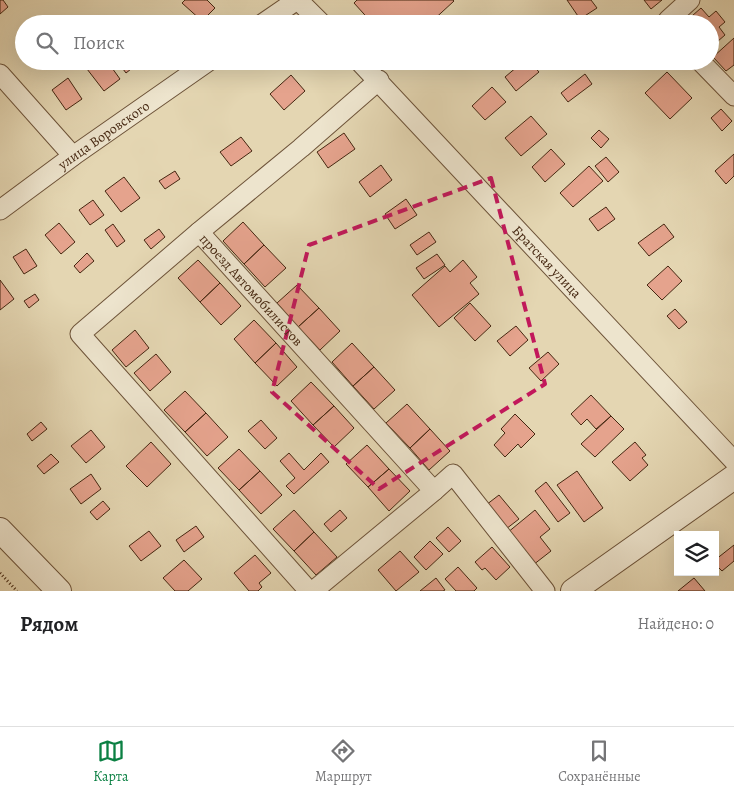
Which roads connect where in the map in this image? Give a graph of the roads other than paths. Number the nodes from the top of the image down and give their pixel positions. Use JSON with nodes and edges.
{"nodes":[{"id":1,"x":298,"y":0,"type":"edge"},
{"id":2,"x":690,"y":0,"type":"edge"},
{"id":3,"x":276,"y":15,"type":"edge"},
{"id":4,"x":313,"y":15,"type":"edge"},
{"id":5,"x":674,"y":15,"type":"edge"},
{"id":6,"x":195,"y":70,"type":"edge"},
{"id":7,"x":369,"y":70,"type":"edge"},
{"id":8,"x":709,"y":70,"type":"edge"},
{"id":9,"x":0,"y":74,"type":"edge"},
{"id":10,"x":379,"y":80,"type":"junction"},
{"id":11,"x":734,"y":96,"type":"edge"},
{"id":12,"x":73,"y":156,"type":"junction"},
{"id":13,"x":0,"y":210,"type":"edge"},
{"id":14,"x":199,"y":232,"type":"junction"},
{"id":15,"x":734,"y":462,"type":"edge"},
{"id":16,"x":734,"y":477,"type":"edge"},
{"id":17,"x":434,"y":491,"type":"junction"},
{"id":18,"x":0,"y":530,"type":"edge"},
{"id":19,"x":59,"y":591,"type":"edge"},
{"id":20,"x":309,"y":591,"type":"edge"},
{"id":21,"x":314,"y":591,"type":"edge"},
{"id":22,"x":545,"y":591,"type":"edge"},
{"id":23,"x":573,"y":591,"type":"edge"}],
"edges":[{"from":1,"to":3,"type":"street"},
{"from":1,"to":4,"type":"street"},
{"from":2,"to":5,"type":"street"},
{"from":6,"to":12,"type":"street","name":"улица Воровского"},
{"from":7,"to":10,"type":"street","name":"Братская улица"},
{"from":8,"to":11,"type":"street"},
{"from":9,"to":12,"type":"street"},
{"from":10,"to":14,"type":"street"},
{"from":10,"to":15,"type":"street","name":"Братская улица"},
{"from":12,"to":13,"type":"street","name":"улица Воровского"},
{"from":14,"to":17,"type":"street","name":"проезд Автомобилистов"},
{"from":14,"to":20,"type":"street","name":"проезд Автомобилистов"},
{"from":16,"to":23,"type":"street"},
{"from":17,"to":21,"type":"street"},
{"from":17,"to":22,"type":"street"},
{"from":18,"to":19,"type":"street"}]}
